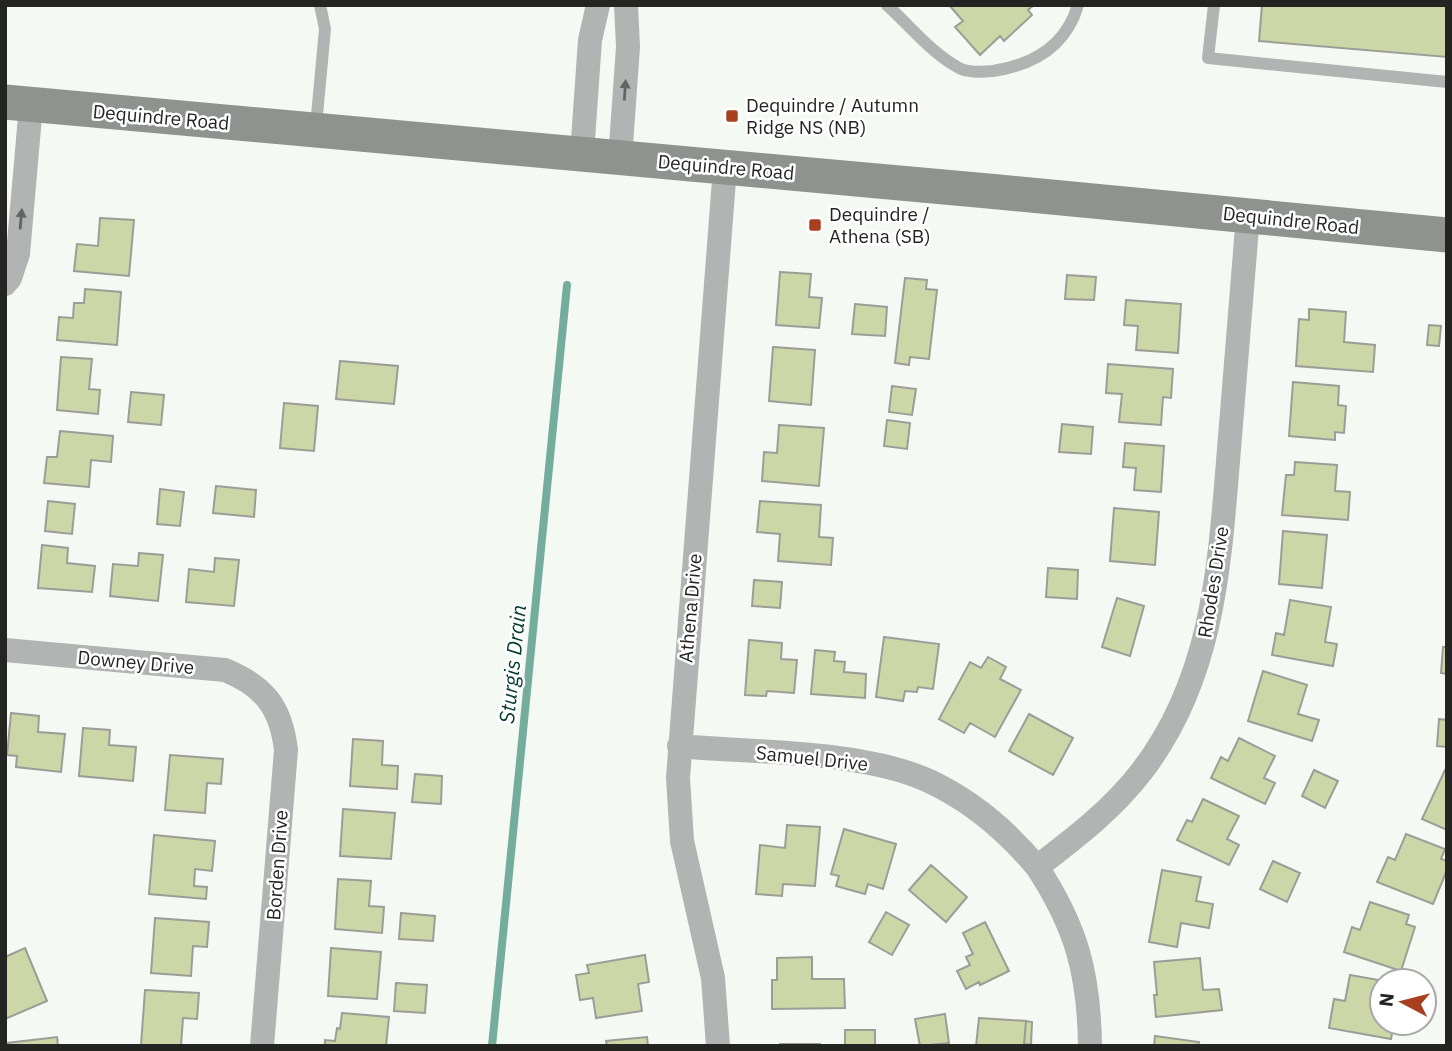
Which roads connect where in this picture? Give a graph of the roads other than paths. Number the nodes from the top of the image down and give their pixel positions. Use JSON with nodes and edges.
{"nodes":[{"id":1,"x":320,"y":5,"type":"edge"},
{"id":2,"x":598,"y":5,"type":"edge"},
{"id":3,"x":626,"y":5,"type":"edge"},
{"id":4,"x":887,"y":5,"type":"edge"},
{"id":5,"x":1078,"y":5,"type":"edge"},
{"id":6,"x":1214,"y":5,"type":"edge"},
{"id":7,"x":1447,"y":82,"type":"edge"},
{"id":8,"x":18,"y":104,"type":"edge"},
{"id":9,"x":316,"y":130,"type":"junction"},
{"id":10,"x":582,"y":154,"type":"junction"},
{"id":11,"x":620,"y":159,"type":"junction"},
{"id":12,"x":725,"y":167,"type":"junction"},
{"id":13,"x":1248,"y":215,"type":"junction"},
{"id":14,"x":1447,"y":235,"type":"edge"},
{"id":15,"x":5,"y":284,"type":"edge"},
{"id":16,"x":5,"y":650,"type":"edge"},
{"id":17,"x":262,"y":691,"type":"joint"},
{"id":18,"x":679,"y":746,"type":"junction"},
{"id":19,"x":1037,"y":867,"type":"junction"},
{"id":20,"x":262,"y":1046,"type":"edge"},
{"id":21,"x":718,"y":1046,"type":"edge"},
{"id":22,"x":1090,"y":1046,"type":"edge"}],
"edges":[{"from":1,"to":9,"type":"lane"},
{"from":2,"to":10,"type":"street"},
{"from":11,"to":3,"type":"street","one_way":true},
{"from":4,"to":5,"type":"lane"},
{"from":6,"to":7,"type":"lane"},
{"from":8,"to":9,"type":"main road","name":"Dequindre Road"},
{"from":15,"to":8,"type":"street","one_way":true},
{"from":9,"to":10,"type":"main road","name":"Dequindre Road"},
{"from":10,"to":11,"type":"main road","name":"Dequindre Road"},
{"from":11,"to":12,"type":"main road","name":"Dequindre Road"},
{"from":12,"to":13,"type":"main road","name":"Dequindre Road"},
{"from":12,"to":18,"type":"street","name":"Athena Drive"},
{"from":13,"to":14,"type":"main road","name":"Dequindre Road"},
{"from":13,"to":19,"type":"street","name":"Rhodes Drive"},
{"from":16,"to":17,"type":"street","name":"Downey Drive"},
{"from":17,"to":20,"type":"street","name":"Borden Drive"},
{"from":18,"to":19,"type":"street","name":"Samuel Drive"},
{"from":18,"to":21,"type":"street","name":"Athena Drive"},
{"from":19,"to":22,"type":"street"}]}
